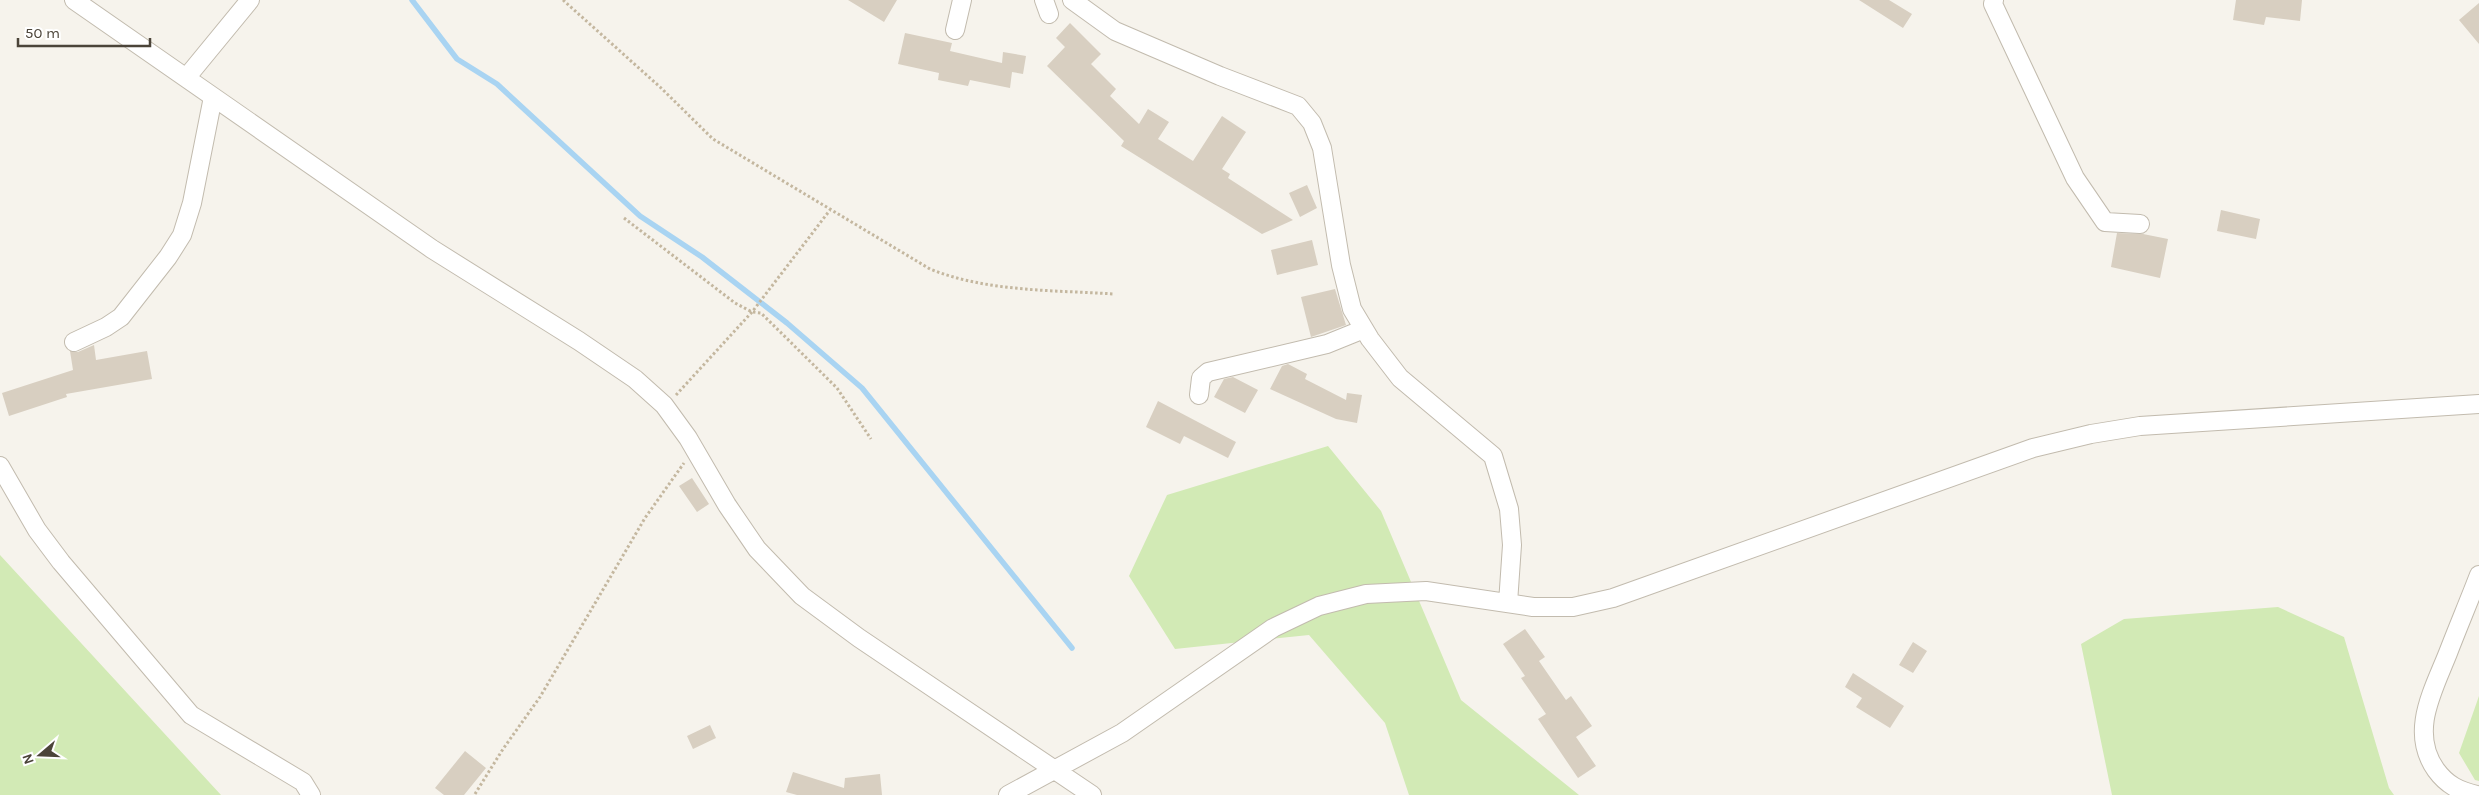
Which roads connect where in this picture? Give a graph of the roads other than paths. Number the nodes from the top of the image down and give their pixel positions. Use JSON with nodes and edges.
{"nodes":[{"id":1,"x":74,"y":0,"type":"edge"},
{"id":2,"x":250,"y":0,"type":"edge"},
{"id":3,"x":962,"y":0,"type":"edge"},
{"id":4,"x":1072,"y":0,"type":"edge"},
{"id":5,"x":1994,"y":0,"type":"edge"},
{"id":6,"x":955,"y":30,"type":"dead end"},
{"id":7,"x":186,"y":78,"type":"junction"},
{"id":8,"x":212,"y":97,"type":"junction"},
{"id":9,"x":2140,"y":224,"type":"dead end"},
{"id":10,"x":1364,"y":329,"type":"junction"},
{"id":11,"x":74,"y":342,"type":"dead end"},
{"id":12,"x":1199,"y":395,"type":"dead end"},
{"id":13,"x":2479,"y":404,"type":"edge"},
{"id":14,"x":0,"y":466,"type":"edge"},
{"id":15,"x":2479,"y":575,"type":"edge"},
{"id":16,"x":1508,"y":603,"type":"junction"},
{"id":17,"x":1056,"y":771,"type":"junction"},
{"id":18,"x":311,"y":795,"type":"edge"},
{"id":19,"x":1008,"y":795,"type":"edge"},
{"id":20,"x":1092,"y":795,"type":"edge"},
{"id":21,"x":2477,"y":795,"type":"edge"}],
"edges":[{"from":1,"to":7,"type":"street"},
{"from":2,"to":7,"type":"street"},
{"from":3,"to":6,"type":"street"},
{"from":4,"to":10,"type":"street"},
{"from":5,"to":9,"type":"street"},
{"from":7,"to":8,"type":"street"},
{"from":8,"to":11,"type":"street"},
{"from":8,"to":17,"type":"street"},
{"from":10,"to":12,"type":"street"},
{"from":10,"to":16,"type":"street"},
{"from":13,"to":16,"type":"street"},
{"from":14,"to":18,"type":"street"},
{"from":15,"to":21,"type":"street"},
{"from":16,"to":17,"type":"street"},
{"from":17,"to":19,"type":"street"},
{"from":17,"to":20,"type":"street"}]}
